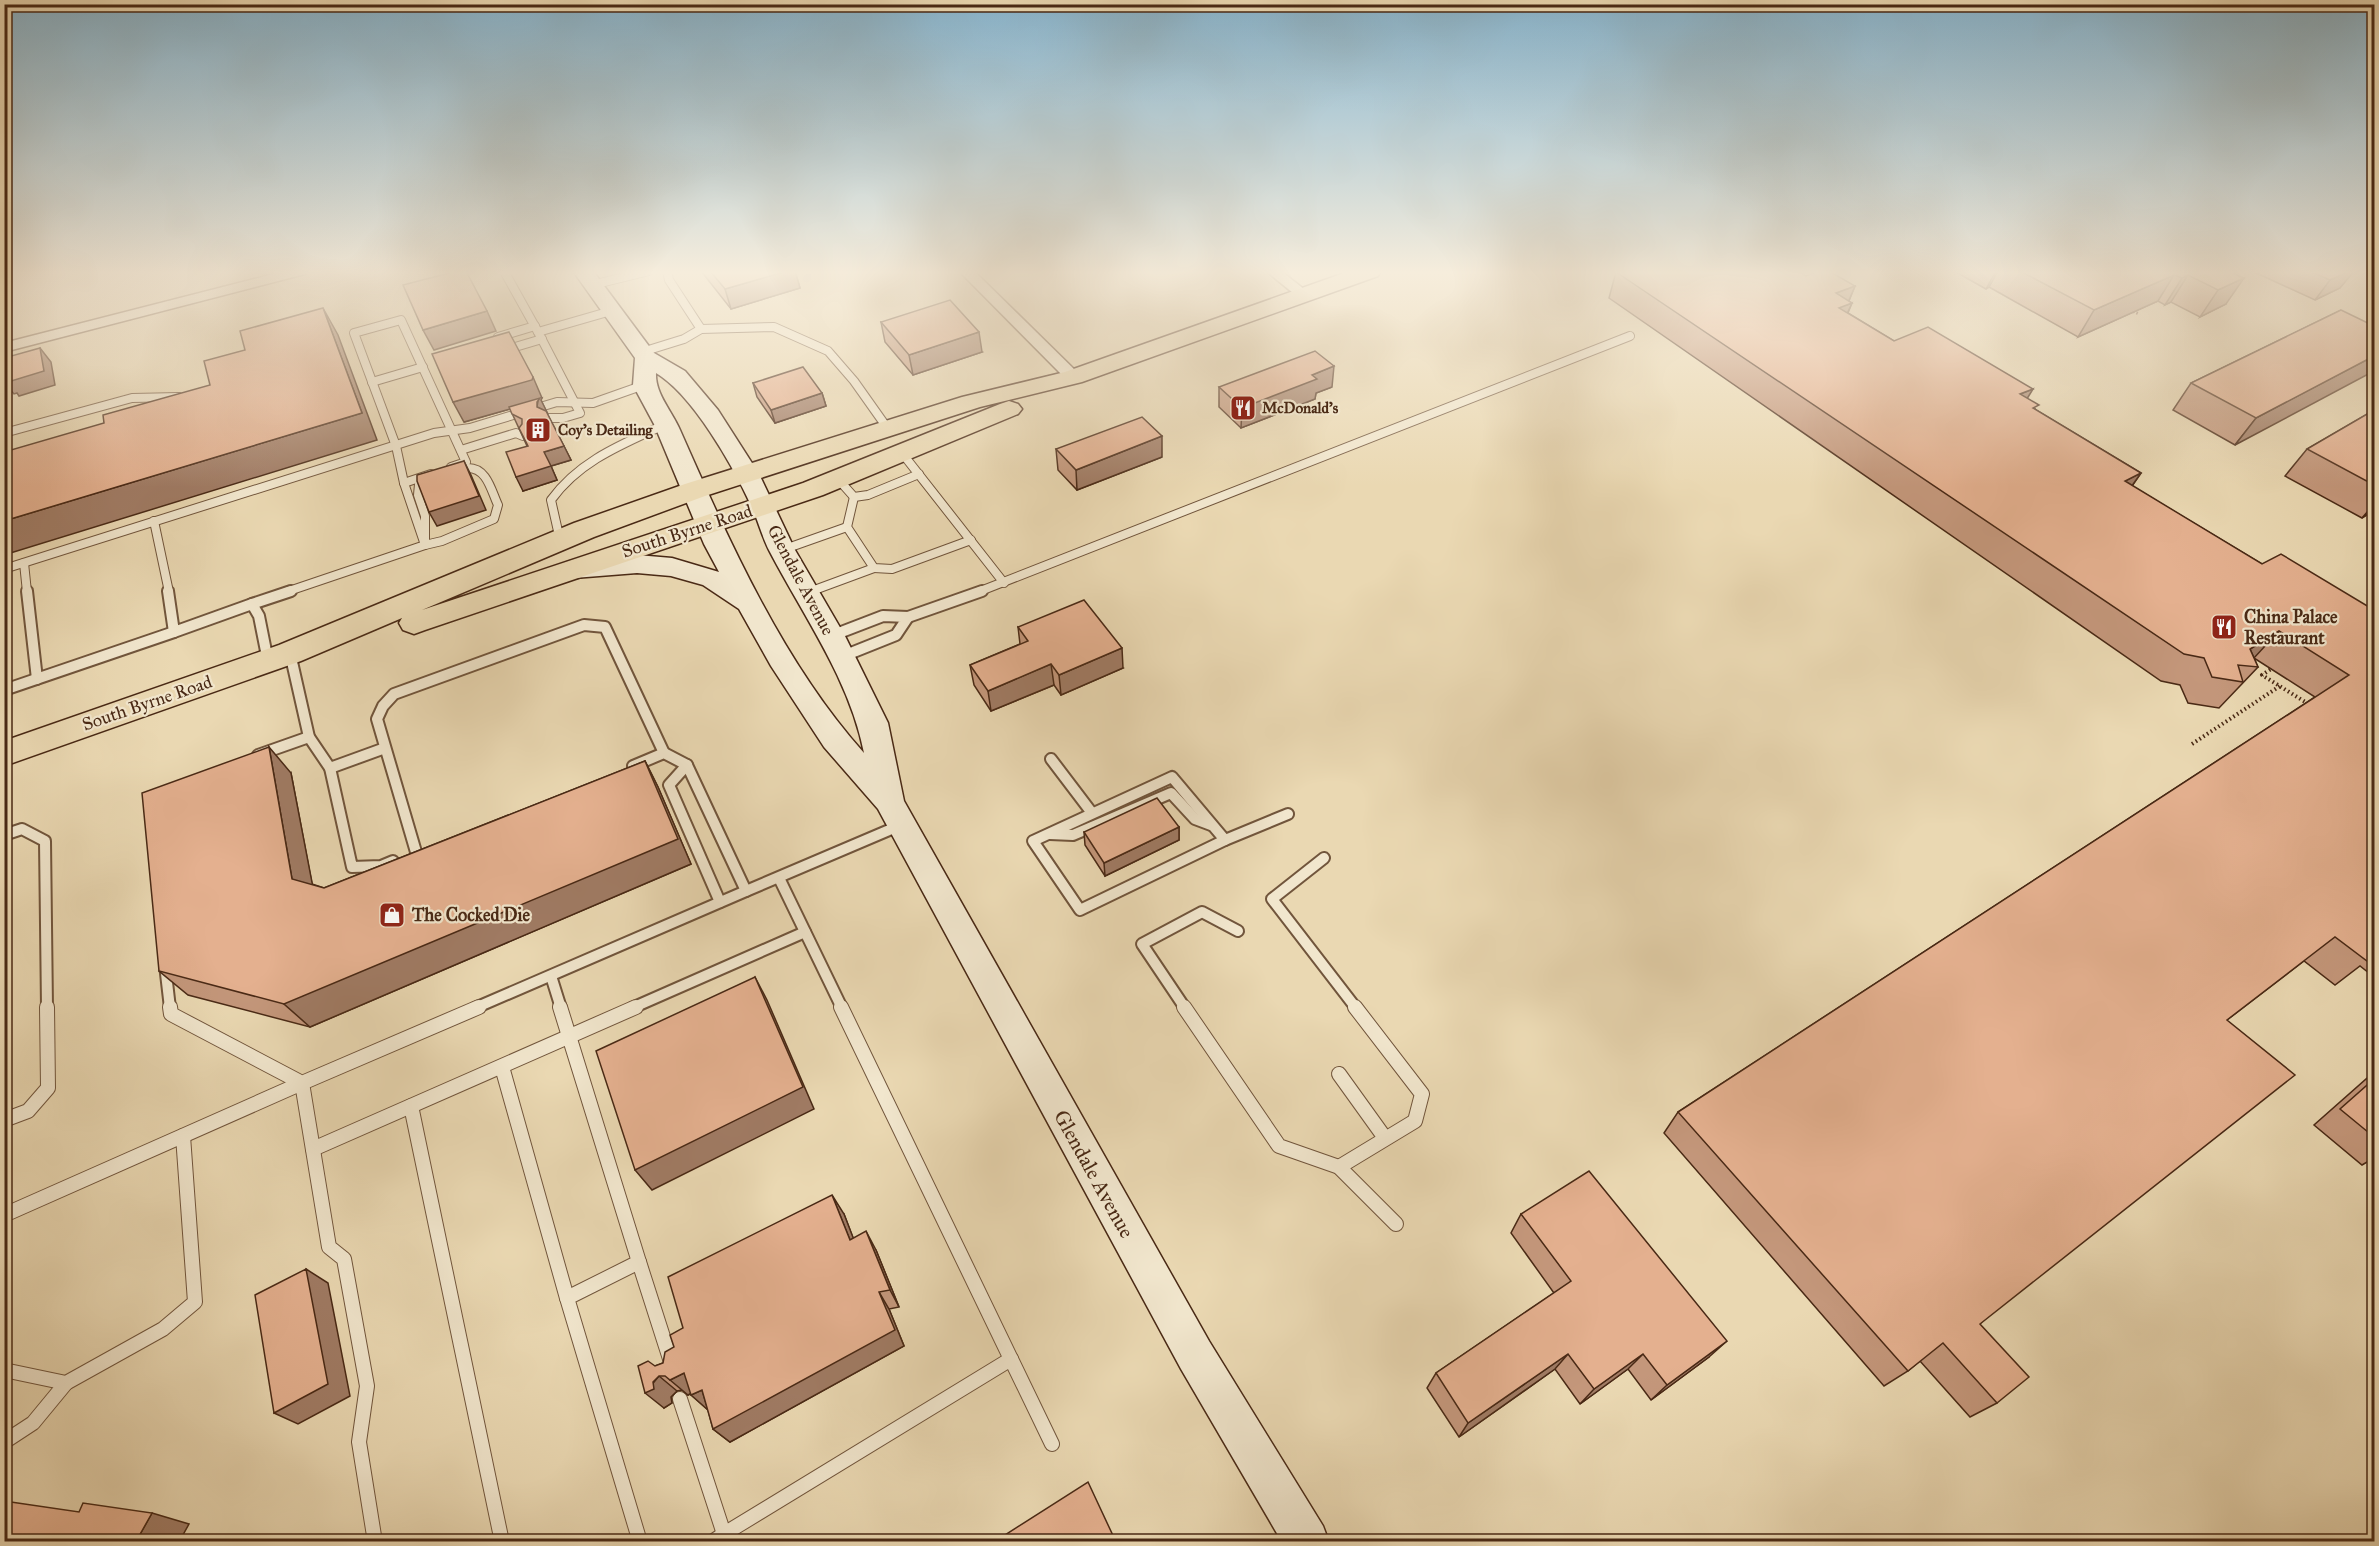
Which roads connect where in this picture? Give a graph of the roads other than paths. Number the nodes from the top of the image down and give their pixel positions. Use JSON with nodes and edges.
{"nodes":[{"id":1,"x":23,"y":343,"type":"edge"},
{"id":2,"x":358,"y":343,"type":"edge"},
{"id":3,"x":412,"y":343,"type":"edge"},
{"id":4,"x":515,"y":343,"type":"edge"},
{"id":5,"x":544,"y":343,"type":"edge"},
{"id":6,"x":635,"y":343,"type":"edge"},
{"id":7,"x":674,"y":343,"type":"edge"},
{"id":8,"x":810,"y":343,"type":"edge"},
{"id":9,"x":1039,"y":343,"type":"edge"},
{"id":10,"x":1167,"y":343,"type":"edge"},
{"id":11,"x":1611,"y":343,"type":"edge"},
{"id":12,"x":4,"y":348,"type":"edge"},
{"id":13,"x":499,"y":351,"type":"edge"},
{"id":14,"x":644,"y":355,"type":"junction"},
{"id":15,"x":430,"y":357,"type":"dead end"},
{"id":16,"x":423,"y":366,"type":"junction"},
{"id":17,"x":436,"y":369,"type":"edge"},
{"id":18,"x":1073,"y":377,"type":"junction"},
{"id":19,"x":372,"y":382,"type":"junction"},
{"id":20,"x":644,"y":385,"type":"junction"},
{"id":21,"x":179,"y":397,"type":"edge"},
{"id":22,"x":575,"y":403,"type":"junction"},
{"id":23,"x":551,"y":422,"type":"edge"},
{"id":24,"x":666,"y":424,"type":"junction"},
{"id":25,"x":888,"y":429,"type":"junction"},
{"id":26,"x":453,"y":430,"type":"junction"},
{"id":27,"x":519,"y":432,"type":"edge"},
{"id":28,"x":4,"y":433,"type":"edge"},
{"id":29,"x":396,"y":446,"type":"junction"},
{"id":30,"x":461,"y":450,"type":"junction"},
{"id":31,"x":902,"y":453,"type":"junction"},
{"id":32,"x":747,"y":474,"type":"junction"},
{"id":33,"x":919,"y":474,"type":"junction"},
{"id":34,"x":404,"y":483,"type":"junction"},
{"id":35,"x":846,"y":488,"type":"junction"},
{"id":36,"x":695,"y":490,"type":"junction"},
{"id":37,"x":763,"y":505,"type":"junction"},
{"id":38,"x":154,"y":521,"type":"junction"},
{"id":39,"x":708,"y":523,"type":"junction"},
{"id":40,"x":847,"y":527,"type":"junction"},
{"id":41,"x":560,"y":540,"type":"junction"},
{"id":42,"x":971,"y":540,"type":"junction"},
{"id":43,"x":425,"y":545,"type":"junction"},
{"id":44,"x":782,"y":550,"type":"junction"},
{"id":45,"x":24,"y":563,"type":"junction"},
{"id":46,"x":874,"y":568,"type":"junction"},
{"id":47,"x":4,"y":569,"type":"edge"},
{"id":48,"x":574,"y":569,"type":"junction"},
{"id":49,"x":1004,"y":583,"type":"junction"},
{"id":50,"x":807,"y":593,"type":"junction"},
{"id":51,"x":252,"y":604,"type":"junction"},
{"id":52,"x":752,"y":606,"type":"junction"},
{"id":53,"x":908,"y":617,"type":"junction"},
{"id":54,"x":174,"y":632,"type":"junction"},
{"id":55,"x":836,"y":646,"type":"junction"},
{"id":56,"x":279,"y":657,"type":"junction"},
{"id":57,"x":37,"y":679,"type":"junction"},
{"id":58,"x":4,"y":690,"type":"edge"},
{"id":59,"x":309,"y":737,"type":"junction"},
{"id":60,"x":385,"y":748,"type":"junction"},
{"id":61,"x":664,"y":753,"type":"junction"},
{"id":62,"x":4,"y":754,"type":"edge"},
{"id":63,"x":1051,"y":759,"type":"dead end"},
{"id":64,"x":243,"y":761,"type":"edge"},
{"id":65,"x":687,"y":765,"type":"junction"},
{"id":66,"x":330,"y":768,"type":"junction"},
{"id":67,"x":623,"y":770,"type":"edge"},
{"id":68,"x":895,"y":813,"type":"junction"},
{"id":69,"x":1092,"y":813,"type":"junction"},
{"id":70,"x":1288,"y":814,"type":"dead end"},
{"id":71,"x":1212,"y":825,"type":"junction"},
{"id":72,"x":1048,"y":834,"type":"junction"},
{"id":73,"x":4,"y":835,"type":"edge"},
{"id":74,"x":1225,"y":840,"type":"junction"},
{"id":75,"x":1324,"y":858,"type":"dead end"},
{"id":76,"x":779,"y":878,"type":"junction"},
{"id":77,"x":746,"y":891,"type":"junction"},
{"id":78,"x":720,"y":902,"type":"junction"},
{"id":79,"x":1238,"y":931,"type":"dead end"},
{"id":80,"x":805,"y":932,"type":"junction"},
{"id":81,"x":164,"y":957,"type":"edge"},
{"id":82,"x":551,"y":976,"type":"junction"},
{"id":83,"x":570,"y":1037,"type":"junction"},
{"id":84,"x":502,"y":1067,"type":"junction"},
{"id":85,"x":1339,"y":1074,"type":"dead end"},
{"id":86,"x":302,"y":1083,"type":"junction"},
{"id":87,"x":411,"y":1106,"type":"junction"},
{"id":88,"x":4,"y":1120,"type":"edge"},
{"id":89,"x":183,"y":1136,"type":"junction"},
{"id":90,"x":1385,"y":1138,"type":"junction"},
{"id":91,"x":313,"y":1149,"type":"junction"},
{"id":92,"x":1339,"y":1167,"type":"junction"},
{"id":93,"x":4,"y":1215,"type":"edge"},
{"id":94,"x":1396,"y":1224,"type":"dead end"},
{"id":95,"x":639,"y":1262,"type":"junction"},
{"id":96,"x":567,"y":1298,"type":"junction"},
{"id":97,"x":1011,"y":1359,"type":"junction"},
{"id":98,"x":4,"y":1370,"type":"edge"},
{"id":99,"x":674,"y":1372,"type":"edge"},
{"id":100,"x":66,"y":1383,"type":"junction"},
{"id":101,"x":680,"y":1399,"type":"edge"},
{"id":102,"x":4,"y":1442,"type":"edge"},
{"id":103,"x":1052,"y":1444,"type":"dead end"},
{"id":104,"x":720,"y":1539,"type":"edge"},
{"id":105,"x":375,"y":1542,"type":"edge"},
{"id":106,"x":502,"y":1542,"type":"edge"},
{"id":107,"x":640,"y":1542,"type":"edge"},
{"id":108,"x":1307,"y":1542,"type":"edge"}],
"edges":[{"from":1,"to":12,"type":"street"},
{"from":2,"to":19,"type":"lane"},
{"from":3,"to":16,"type":"lane"},
{"from":4,"to":13,"type":"lane"},
{"from":5,"to":22,"type":"lane"},
{"from":6,"to":14,"type":"main road","name":"Glendale Avenue"},
{"from":7,"to":14,"type":"lane"},
{"from":8,"to":25,"type":"lane"},
{"from":9,"to":18,"type":"street"},
{"from":10,"to":18,"type":"main road","name":"South Byrne Road"},
{"from":11,"to":49,"type":"lane"},
{"from":14,"to":20,"type":"main road"},
{"from":14,"to":32,"type":"main road","name":"Glendale Avenue"},
{"from":15,"to":16,"type":"lane"},
{"from":16,"to":17,"type":"lane"},
{"from":16,"to":19,"type":"lane"},
{"from":16,"to":26,"type":"lane"},
{"from":18,"to":25,"type":"main road","name":"South Byrne Road"},
{"from":18,"to":31,"type":"main road","name":"South Byrne Road"},
{"from":19,"to":29,"type":"lane"},
{"from":20,"to":22,"type":"lane"},
{"from":20,"to":24,"type":"main road","name":"Glendale Avenue"},
{"from":21,"to":28,"type":"lane"},
{"from":22,"to":23,"type":"lane"},
{"from":22,"to":26,"type":"lane"},
{"from":24,"to":36,"type":"main road","name":"Glendale Avenue"},
{"from":24,"to":41,"type":"lane"},
{"from":25,"to":32,"type":"main road","name":"South Byrne Road"},
{"from":26,"to":29,"type":"lane"},
{"from":26,"to":30,"type":"lane"},
{"from":27,"to":30,"type":"lane"},
{"from":29,"to":34,"type":"lane"},
{"from":29,"to":38,"type":"lane"},
{"from":30,"to":34,"type":"lane"},
{"from":31,"to":33,"type":"lane"},
{"from":31,"to":35,"type":"main road","name":"South Byrne Road"},
{"from":32,"to":36,"type":"main road","name":"South Byrne Road"},
{"from":32,"to":37,"type":"main road","name":"Glendale Avenue"},
{"from":33,"to":35,"type":"lane"},
{"from":33,"to":42,"type":"lane"},
{"from":34,"to":43,"type":"lane"},
{"from":35,"to":37,"type":"main road","name":"South Byrne Road"},
{"from":35,"to":40,"type":"lane"},
{"from":36,"to":39,"type":"main road","name":"Glendale Avenue"},
{"from":36,"to":41,"type":"main road","name":"South Byrne Road"},
{"from":37,"to":39,"type":"main road","name":"South Byrne Road"},
{"from":37,"to":44,"type":"main road","name":"Glendale Avenue"},
{"from":38,"to":45,"type":"lane"},
{"from":38,"to":54,"type":"lane"},
{"from":39,"to":48,"type":"main road","name":"South Byrne Road"},
{"from":39,"to":52,"type":"main road","name":"Glendale Avenue"},
{"from":40,"to":44,"type":"lane"},
{"from":40,"to":46,"type":"lane"},
{"from":41,"to":56,"type":"main road","name":"South Byrne Road"},
{"from":42,"to":46,"type":"lane"},
{"from":42,"to":49,"type":"lane"},
{"from":43,"to":43,"type":"lane"},
{"from":43,"to":51,"type":"lane"},
{"from":44,"to":50,"type":"main road","name":"Glendale Avenue"},
{"from":45,"to":47,"type":"lane"},
{"from":45,"to":57,"type":"lane"},
{"from":46,"to":50,"type":"lane"},
{"from":48,"to":52,"type":"main road"},
{"from":48,"to":56,"type":"main road","name":"South Byrne Road"},
{"from":49,"to":53,"type":"lane"},
{"from":50,"to":55,"type":"main road","name":"Glendale Avenue"},
{"from":51,"to":54,"type":"lane"},
{"from":51,"to":56,"type":"lane"},
{"from":52,"to":68,"type":"main road","name":"Glendale Avenue"},
{"from":53,"to":55,"type":"lane"},
{"from":53,"to":55,"type":"lane"},
{"from":54,"to":57,"type":"lane"},
{"from":55,"to":68,"type":"main road","name":"Glendale Avenue"},
{"from":56,"to":59,"type":"lane"},
{"from":56,"to":62,"type":"main road","name":"South Byrne Road"},
{"from":57,"to":58,"type":"lane"},
{"from":59,"to":64,"type":"lane"},
{"from":59,"to":66,"type":"lane"},
{"from":60,"to":61,"type":"lane"},
{"from":60,"to":66,"type":"lane"},
{"from":60,"to":66,"type":"lane"},
{"from":61,"to":65,"type":"lane"},
{"from":61,"to":67,"type":"lane"},
{"from":63,"to":69,"type":"lane"},
{"from":65,"to":77,"type":"lane"},
{"from":65,"to":78,"type":"lane"},
{"from":68,"to":76,"type":"lane"},
{"from":68,"to":108,"type":"main road","name":"Glendale Avenue"},
{"from":69,"to":71,"type":"lane"},
{"from":69,"to":72,"type":"lane"},
{"from":70,"to":74,"type":"lane"},
{"from":71,"to":72,"type":"lane"},
{"from":71,"to":74,"type":"lane"},
{"from":72,"to":74,"type":"lane"},
{"from":73,"to":88,"type":"lane"},
{"from":75,"to":90,"type":"lane"},
{"from":76,"to":77,"type":"lane"},
{"from":76,"to":80,"type":"lane"},
{"from":77,"to":78,"type":"lane"},
{"from":78,"to":82,"type":"lane"},
{"from":79,"to":92,"type":"lane"},
{"from":80,"to":83,"type":"lane"},
{"from":80,"to":97,"type":"lane"},
{"from":81,"to":86,"type":"lane"},
{"from":82,"to":83,"type":"lane"},
{"from":82,"to":86,"type":"lane"},
{"from":83,"to":84,"type":"lane"},
{"from":83,"to":95,"type":"lane"},
{"from":84,"to":87,"type":"lane"},
{"from":84,"to":96,"type":"lane"},
{"from":85,"to":90,"type":"lane"},
{"from":86,"to":89,"type":"lane"},
{"from":86,"to":91,"type":"lane"},
{"from":87,"to":91,"type":"lane"},
{"from":87,"to":106,"type":"lane"},
{"from":89,"to":93,"type":"lane"},
{"from":89,"to":100,"type":"lane"},
{"from":90,"to":92,"type":"lane"},
{"from":91,"to":105,"type":"lane"},
{"from":92,"to":94,"type":"lane"},
{"from":95,"to":96,"type":"lane"},
{"from":95,"to":99,"type":"lane"},
{"from":96,"to":107,"type":"lane"},
{"from":97,"to":103,"type":"lane"},
{"from":97,"to":104,"type":"lane"},
{"from":98,"to":100,"type":"lane"},
{"from":100,"to":102,"type":"lane"},
{"from":101,"to":104,"type":"lane"}]}
